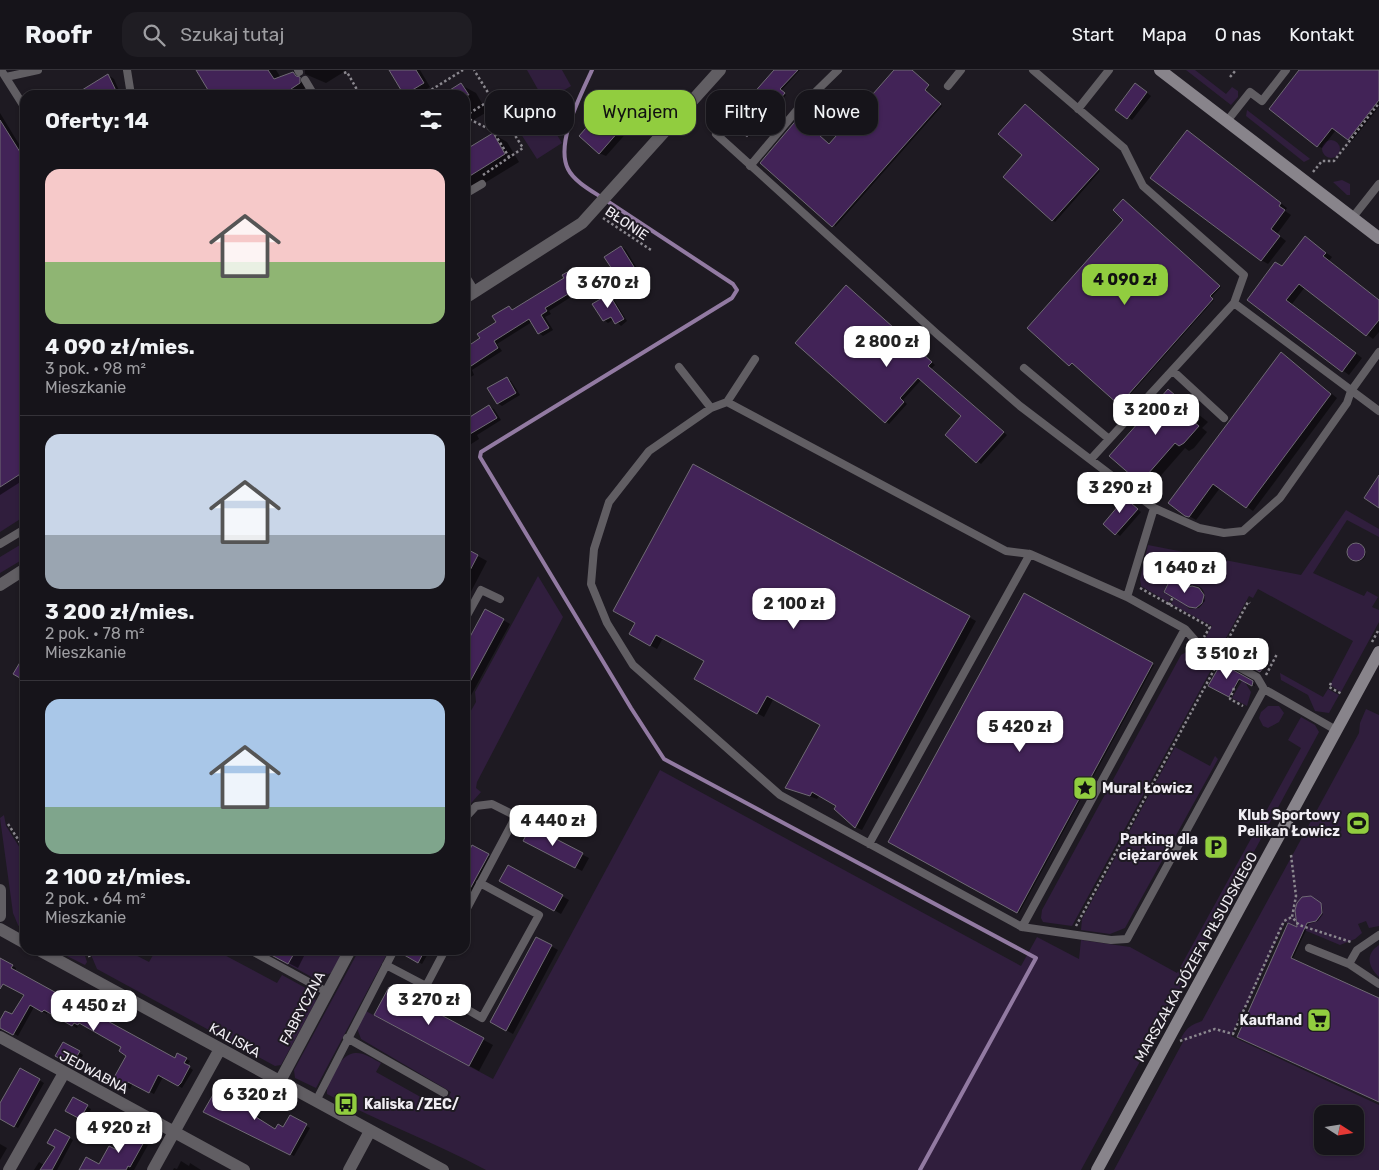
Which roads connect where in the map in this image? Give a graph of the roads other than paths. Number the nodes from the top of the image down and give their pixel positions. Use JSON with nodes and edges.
{"nodes":[{"id":1,"x":38,"y":70,"type":"edge"},
{"id":2,"x":127,"y":70,"type":"edge"},
{"id":3,"x":720,"y":70,"type":"edge"},
{"id":4,"x":838,"y":70,"type":"edge"},
{"id":5,"x":961,"y":70,"type":"edge"},
{"id":6,"x":1033,"y":70,"type":"edge"},
{"id":7,"x":1109,"y":70,"type":"edge"},
{"id":8,"x":1160,"y":70,"type":"edge"},
{"id":9,"x":1286,"y":70,"type":"edge"},
{"id":10,"x":3,"y":74,"type":"edge"},
{"id":11,"x":305,"y":80,"type":"dead end"},
{"id":12,"x":948,"y":86,"type":"dead end"},
{"id":13,"x":131,"y":90,"type":"edge"},
{"id":14,"x":311,"y":90,"type":"edge"},
{"id":15,"x":20,"y":100,"type":"edge"},
{"id":16,"x":1078,"y":108,"type":"junction"},
{"id":17,"x":1227,"y":121,"type":"junction"},
{"id":18,"x":717,"y":135,"type":"edge"},
{"id":19,"x":750,"y":166,"type":"junction"},
{"id":20,"x":481,"y":180,"type":"road end"},
{"id":21,"x":1379,"y":184,"type":"edge"},
{"id":22,"x":470,"y":190,"type":"edge"},
{"id":23,"x":1352,"y":217,"type":"junction"},
{"id":24,"x":1379,"y":238,"type":"edge"},
{"id":25,"x":470,"y":294,"type":"edge"},
{"id":26,"x":1234,"y":303,"type":"junction"},
{"id":27,"x":1379,"y":352,"type":"edge"},
{"id":28,"x":755,"y":359,"type":"dead end"},
{"id":29,"x":679,"y":367,"type":"dead end"},
{"id":30,"x":1024,"y":368,"type":"dead end"},
{"id":31,"x":1173,"y":371,"type":"junction"},
{"id":32,"x":1351,"y":391,"type":"junction"},
{"id":33,"x":727,"y":402,"type":"junction"},
{"id":34,"x":711,"y":408,"type":"junction"},
{"id":35,"x":1379,"y":412,"type":"edge"},
{"id":36,"x":1224,"y":418,"type":"dead end"},
{"id":37,"x":1109,"y":439,"type":"junction"},
{"id":38,"x":1091,"y":459,"type":"junction"},
{"id":39,"x":1154,"y":508,"type":"junction"},
{"id":40,"x":20,"y":532,"type":"edge"},
{"id":41,"x":0,"y":544,"type":"edge"},
{"id":42,"x":1030,"y":554,"type":"junction"},
{"id":43,"x":20,"y":572,"type":"edge"},
{"id":44,"x":0,"y":585,"type":"edge"},
{"id":45,"x":1127,"y":597,"type":"junction"},
{"id":46,"x":500,"y":599,"type":"dead end"},
{"id":47,"x":470,"y":610,"type":"edge"},
{"id":48,"x":1186,"y":629,"type":"junction"},
{"id":49,"x":1379,"y":652,"type":"edge"},
{"id":50,"x":1264,"y":689,"type":"junction"},
{"id":51,"x":1336,"y":730,"type":"junction"},
{"id":52,"x":470,"y":813,"type":"edge"},
{"id":53,"x":869,"y":844,"type":"junction"},
{"id":54,"x":480,"y":883,"type":"junction"},
{"id":55,"x":0,"y":890,"type":"edge"},
{"id":56,"x":470,"y":902,"type":"edge"},
{"id":57,"x":0,"y":916,"type":"edge"},
{"id":58,"x":1022,"y":927,"type":"junction"},
{"id":59,"x":0,"y":929,"type":"edge"},
{"id":60,"x":1379,"y":935,"type":"edge"},
{"id":61,"x":20,"y":940,"type":"edge"},
{"id":62,"x":1310,"y":948,"type":"dead end"},
{"id":63,"x":48,"y":955,"type":"edge"},
{"id":64,"x":259,"y":955,"type":"edge"},
{"id":65,"x":347,"y":955,"type":"edge"},
{"id":66,"x":391,"y":955,"type":"edge"},
{"id":67,"x":442,"y":955,"type":"edge"},
{"id":68,"x":386,"y":964,"type":"junction"},
{"id":69,"x":1349,"y":964,"type":"junction"},
{"id":70,"x":1379,"y":984,"type":"edge"},
{"id":71,"x":426,"y":986,"type":"junction"},
{"id":72,"x":328,"y":992,"type":"junction"},
{"id":73,"x":0,"y":1037,"type":"edge"},
{"id":74,"x":347,"y":1038,"type":"junction"},
{"id":75,"x":220,"y":1049,"type":"junction"},
{"id":76,"x":64,"y":1073,"type":"junction"},
{"id":77,"x":280,"y":1081,"type":"junction"},
{"id":78,"x":444,"y":1093,"type":"dead end"},
{"id":79,"x":316,"y":1101,"type":"junction"},
{"id":80,"x":370,"y":1131,"type":"junction"},
{"id":81,"x":174,"y":1132,"type":"junction"},
{"id":82,"x":10,"y":1170,"type":"edge"},
{"id":83,"x":153,"y":1170,"type":"edge"},
{"id":84,"x":244,"y":1170,"type":"edge"},
{"id":85,"x":349,"y":1170,"type":"edge"},
{"id":86,"x":443,"y":1170,"type":"edge"},
{"id":87,"x":1097,"y":1170,"type":"edge"}],
"edges":[{"from":1,"to":10,"type":"lane"},
{"from":2,"to":13,"type":"lane"},
{"from":3,"to":25,"type":"street"},
{"from":4,"to":19,"type":"lane"},
{"from":5,"to":12,"type":"lane"},
{"from":6,"to":16,"type":"lane"},
{"from":7,"to":16,"type":"lane"},
{"from":8,"to":17,"type":"street"},
{"from":9,"to":17,"type":"lane"},
{"from":10,"to":15,"type":"lane"},
{"from":11,"to":14,"type":"lane"},
{"from":16,"to":26,"type":"lane"},
{"from":17,"to":23,"type":"street"},
{"from":18,"to":19,"type":"lane"},
{"from":19,"to":38,"type":"lane"},
{"from":20,"to":22,"type":"lane"},
{"from":21,"to":23,"type":"lane"},
{"from":23,"to":24,"type":"street"},
{"from":26,"to":31,"type":"lane"},
{"from":26,"to":32,"type":"lane"},
{"from":27,"to":32,"type":"lane"},
{"from":28,"to":33,"type":"lane"},
{"from":29,"to":34,"type":"lane"},
{"from":30,"to":37,"type":"lane"},
{"from":31,"to":36,"type":"lane"},
{"from":31,"to":37,"type":"lane"},
{"from":32,"to":35,"type":"lane"},
{"from":32,"to":39,"type":"lane"},
{"from":33,"to":34,"type":"lane"},
{"from":33,"to":42,"type":"lane"},
{"from":34,"to":53,"type":"lane"},
{"from":37,"to":38,"type":"lane"},
{"from":38,"to":39,"type":"lane"},
{"from":39,"to":45,"type":"lane"},
{"from":40,"to":41,"type":"lane"},
{"from":42,"to":45,"type":"lane"},
{"from":42,"to":53,"type":"lane"},
{"from":43,"to":44,"type":"street"},
{"from":45,"to":48,"type":"lane"},
{"from":46,"to":47,"type":"lane"},
{"from":48,"to":50,"type":"lane"},
{"from":48,"to":58,"type":"lane"},
{"from":49,"to":51,"type":"street","name":"MARSZAŁKA JÓZEFA PIŁSUDSKIEGO"},
{"from":50,"to":51,"type":"lane"},
{"from":50,"to":58,"type":"lane"},
{"from":51,"to":87,"type":"street","name":"MARSZAŁKA JÓZEFA PIŁSUDSKIEGO"},
{"from":52,"to":54,"type":"lane"},
{"from":53,"to":58,"type":"lane"},
{"from":54,"to":56,"type":"lane"},
{"from":54,"to":71,"type":"lane"},
{"from":55,"to":57,"type":"street"},
{"from":59,"to":61,"type":"street"},
{"from":60,"to":69,"type":"lane"},
{"from":62,"to":69,"type":"lane"},
{"from":63,"to":75,"type":"street","name":"KALISKA"},
{"from":64,"to":72,"type":"lane"},
{"from":65,"to":72,"type":"street","name":"FABRYCZNA"},
{"from":66,"to":68,"type":"lane"},
{"from":67,"to":71,"type":"lane"},
{"from":68,"to":71,"type":"lane"},
{"from":68,"to":74,"type":"lane"},
{"from":69,"to":70,"type":"lane"},
{"from":72,"to":77,"type":"street","name":"FABRYCZNA"},
{"from":73,"to":76,"type":"street","name":"JEDWABNA"},
{"from":74,"to":78,"type":"lane"},
{"from":74,"to":79,"type":"lane"},
{"from":75,"to":77,"type":"street","name":"KALISKA"},
{"from":75,"to":81,"type":"street"},
{"from":76,"to":81,"type":"street","name":"JEDWABNA"},
{"from":76,"to":82,"type":"street"},
{"from":77,"to":79,"type":"street","name":"KALISKA"},
{"from":79,"to":80,"type":"street","name":"KALISKA"},
{"from":80,"to":85,"type":"street"},
{"from":80,"to":86,"type":"street","name":"KALISKA"},
{"from":81,"to":83,"type":"street"},
{"from":81,"to":84,"type":"street","name":"JEDWABNA"}]}
